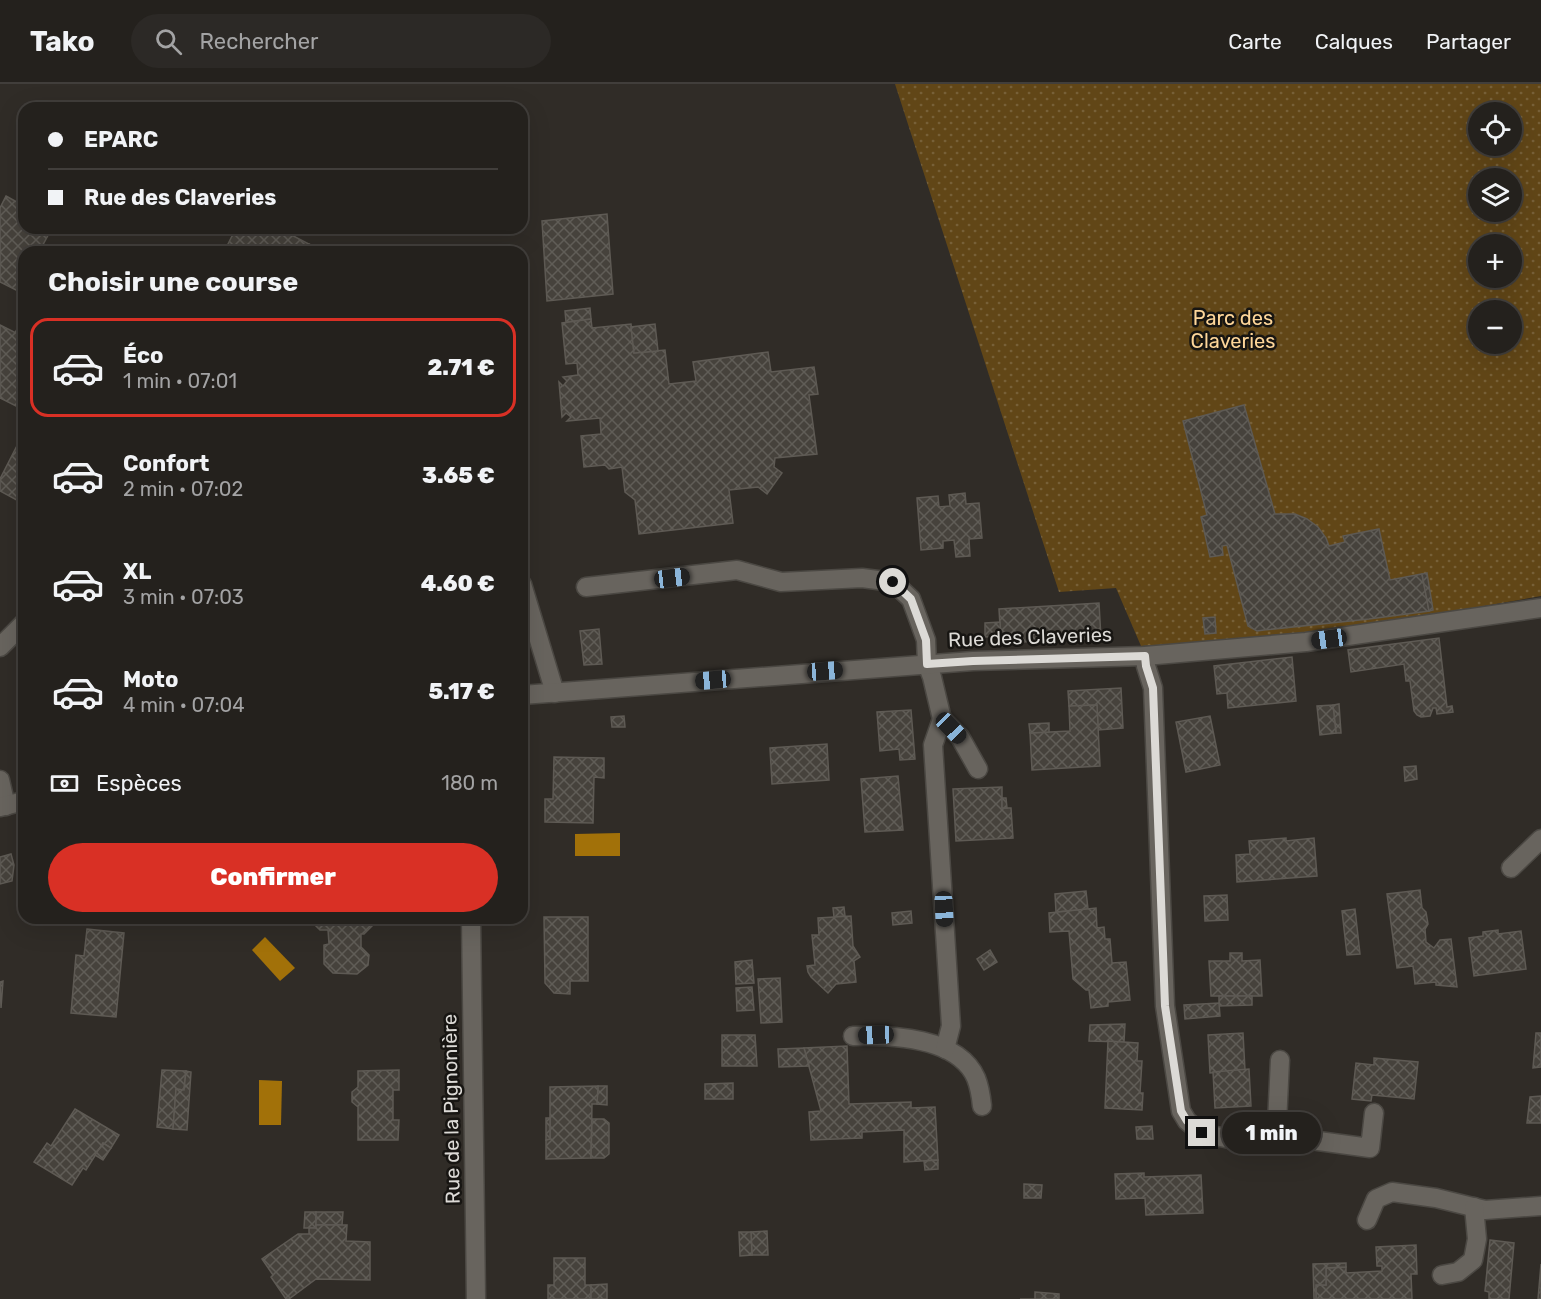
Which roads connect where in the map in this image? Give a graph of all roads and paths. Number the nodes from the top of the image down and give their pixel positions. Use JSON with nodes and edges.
{"nodes":[{"id":1,"x":586,"y":587,"type":"dead end"},
{"id":2,"x":528,"y":604,"type":"edge"},
{"id":3,"x":1541,"y":608,"type":"edge"},
{"id":4,"x":18,"y":629,"type":"edge"},
{"id":5,"x":0,"y":647,"type":"edge"},
{"id":6,"x":1145,"y":656,"type":"junction"},
{"id":7,"x":927,"y":664,"type":"junction"},
{"id":8,"x":555,"y":693,"type":"junction"},
{"id":9,"x":528,"y":695,"type":"edge"},
{"id":10,"x":942,"y":719,"type":"junction"},
{"id":11,"x":978,"y":769,"type":"dead end"},
{"id":12,"x":0,"y":780,"type":"edge"},
{"id":13,"x":10,"y":805,"type":"edge"},
{"id":14,"x":1541,"y":839,"type":"edge"},
{"id":15,"x":1511,"y":868,"type":"dead end"},
{"id":16,"x":471,"y":924,"type":"edge"},
{"id":17,"x":853,"y":1036,"type":"dead end"},
{"id":18,"x":945,"y":1049,"type":"junction"},
{"id":19,"x":1280,"y":1060,"type":"dead end"},
{"id":20,"x":982,"y":1106,"type":"dead end"},
{"id":21,"x":1374,"y":1113,"type":"dead end"},
{"id":22,"x":1258,"y":1145,"type":"junction"},
{"id":23,"x":1541,"y":1206,"type":"edge"},
{"id":24,"x":1474,"y":1207,"type":"junction"},
{"id":25,"x":1367,"y":1220,"type":"dead end"},
{"id":26,"x":1442,"y":1275,"type":"dead end"},
{"id":27,"x":476,"y":1299,"type":"edge"}],
"edges":[{"from":1,"to":7,"type":"street"},
{"from":2,"to":8,"type":"street"},
{"from":3,"to":6,"type":"street","name":"Rue des Claveries"},
{"from":4,"to":5,"type":"street"},
{"from":6,"to":7,"type":"street","name":"Rue des Claveries"},
{"from":6,"to":22,"type":"street"},
{"from":7,"to":8,"type":"street","name":"Rue des Claveries"},
{"from":7,"to":10,"type":"street"},
{"from":8,"to":9,"type":"street","name":"Rue des Claveries"},
{"from":10,"to":11,"type":"street"},
{"from":10,"to":18,"type":"street"},
{"from":12,"to":13,"type":"street"},
{"from":14,"to":15,"type":"street"},
{"from":16,"to":27,"type":"street","name":"Rue de la Pignonière"},
{"from":17,"to":18,"type":"street"},
{"from":18,"to":20,"type":"street"},
{"from":19,"to":22,"type":"street"},
{"from":21,"to":22,"type":"street"},
{"from":23,"to":24,"type":"street"},
{"from":24,"to":25,"type":"street"},
{"from":24,"to":26,"type":"street"}]}
